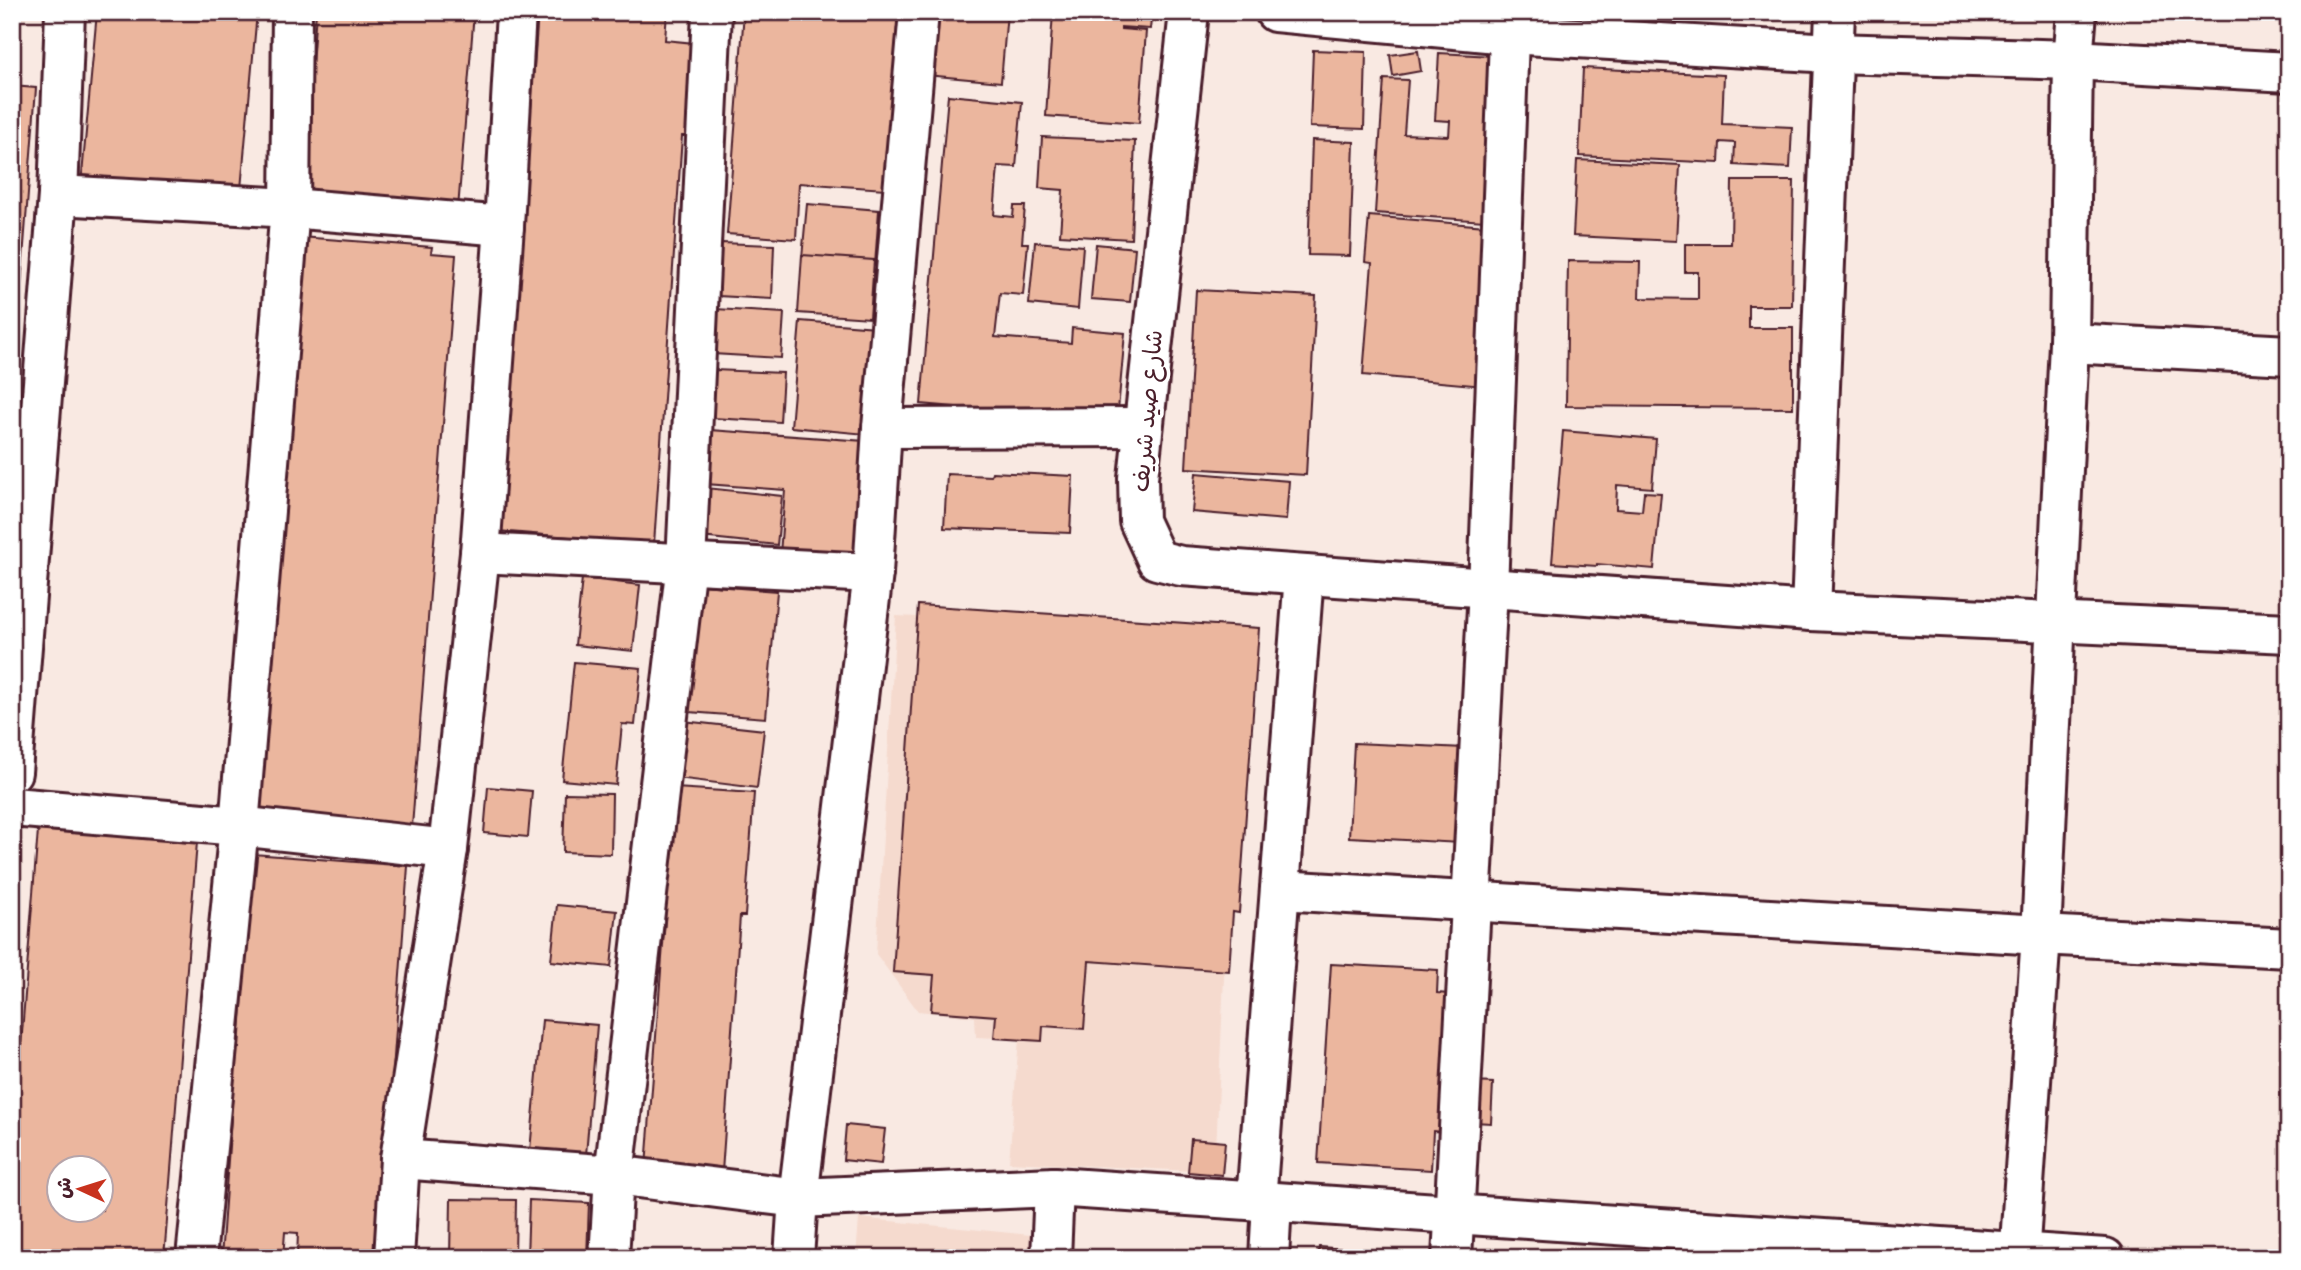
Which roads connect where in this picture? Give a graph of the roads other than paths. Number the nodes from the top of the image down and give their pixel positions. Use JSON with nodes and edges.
{"nodes":[{"id":1,"x":65,"y":12,"type":"edge"},
{"id":2,"x":292,"y":12,"type":"edge"},
{"id":3,"x":516,"y":12,"type":"edge"},
{"id":4,"x":712,"y":12,"type":"edge"},
{"id":5,"x":919,"y":12,"type":"edge"},
{"id":6,"x":1189,"y":12,"type":"edge"},
{"id":7,"x":1275,"y":12,"type":"edge"},
{"id":8,"x":1835,"y":12,"type":"edge"},
{"id":9,"x":2077,"y":12,"type":"edge"},
{"id":10,"x":1509,"y":23,"type":"edge"},
{"id":11,"x":1832,"y":53,"type":"junction"},
{"id":12,"x":2073,"y":60,"type":"junction"},
{"id":13,"x":2289,"y":72,"type":"edge"},
{"id":14,"x":58,"y":195,"type":"junction"},
{"id":15,"x":290,"y":208,"type":"junction"},
{"id":16,"x":504,"y":226,"type":"junction"},
{"id":17,"x":2069,"y":343,"type":"junction"},
{"id":18,"x":2289,"y":355,"type":"edge"},
{"id":19,"x":1143,"y":427,"type":"junction"},
{"id":20,"x":882,"y":428,"type":"junction"},
{"id":21,"x":480,"y":553,"type":"junction"},
{"id":22,"x":686,"y":563,"type":"junction"},
{"id":23,"x":873,"y":573,"type":"junction"},
{"id":24,"x":1304,"y":575,"type":"junction"},
{"id":25,"x":1488,"y":589,"type":"junction"},
{"id":26,"x":1811,"y":611,"type":"junction"},
{"id":27,"x":2055,"y":620,"type":"junction"},
{"id":28,"x":2289,"y":633,"type":"edge"},
{"id":29,"x":12,"y":772,"type":"edge"},
{"id":30,"x":12,"y":807,"type":"edge"},
{"id":31,"x":239,"y":826,"type":"junction"},
{"id":32,"x":448,"y":849,"type":"junction"},
{"id":33,"x":1280,"y":890,"type":"junction"},
{"id":34,"x":1472,"y":902,"type":"junction"},
{"id":35,"x":2041,"y":935,"type":"junction"},
{"id":36,"x":2289,"y":947,"type":"edge"},
{"id":37,"x":400,"y":1159,"type":"junction"},
{"id":38,"x":614,"y":1175,"type":"junction"},
{"id":39,"x":1054,"y":1187,"type":"junction"},
{"id":40,"x":798,"y":1198,"type":"junction"},
{"id":41,"x":1264,"y":1201,"type":"junction"},
{"id":42,"x":1455,"y":1214,"type":"junction"},
{"id":43,"x":1733,"y":1245,"type":"edge"},
{"id":44,"x":2019,"y":1255,"type":"edge"},
{"id":45,"x":196,"y":1258,"type":"edge"},
{"id":46,"x":394,"y":1258,"type":"edge"},
{"id":47,"x":609,"y":1258,"type":"edge"},
{"id":48,"x":794,"y":1258,"type":"edge"},
{"id":49,"x":1051,"y":1258,"type":"edge"},
{"id":50,"x":1269,"y":1258,"type":"edge"},
{"id":51,"x":1452,"y":1258,"type":"edge"},
{"id":52,"x":2105,"y":1258,"type":"edge"}],
"edges":[{"from":1,"to":14,"type":"street"},
{"from":2,"to":15,"type":"street"},
{"from":3,"to":16,"type":"street"},
{"from":4,"to":22,"type":"street"},
{"from":5,"to":20,"type":"street"},
{"from":6,"to":19,"type":"street","name":"شارع صيد شريف"},
{"from":7,"to":10,"type":"street"},
{"from":8,"to":11,"type":"street"},
{"from":9,"to":12,"type":"street"},
{"from":10,"to":11,"type":"street"},
{"from":10,"to":25,"type":"street"},
{"from":11,"to":12,"type":"street"},
{"from":11,"to":26,"type":"street"},
{"from":12,"to":13,"type":"street"},
{"from":12,"to":17,"type":"street"},
{"from":14,"to":15,"type":"street"},
{"from":14,"to":29,"type":"street"},
{"from":15,"to":16,"type":"street"},
{"from":15,"to":31,"type":"street"},
{"from":16,"to":21,"type":"street"},
{"from":17,"to":18,"type":"street"},
{"from":17,"to":27,"type":"street"},
{"from":19,"to":20,"type":"street"},
{"from":19,"to":24,"type":"street","name":"شارع صيد شريف"},
{"from":20,"to":23,"type":"street"},
{"from":21,"to":22,"type":"street"},
{"from":21,"to":32,"type":"street"},
{"from":22,"to":23,"type":"street"},
{"from":22,"to":38,"type":"street"},
{"from":23,"to":40,"type":"street"},
{"from":24,"to":25,"type":"street","name":"شارع صيد شريف"},
{"from":24,"to":33,"type":"street"},
{"from":25,"to":26,"type":"street","name":"شارع صيد شريف"},
{"from":25,"to":34,"type":"street"},
{"from":26,"to":27,"type":"street","name":"شارع صيد شريف"},
{"from":27,"to":28,"type":"street","name":"شارع صيد شريف"},
{"from":27,"to":35,"type":"street"},
{"from":30,"to":31,"type":"street"},
{"from":31,"to":32,"type":"street"},
{"from":31,"to":45,"type":"street"},
{"from":32,"to":37,"type":"street"},
{"from":33,"to":34,"type":"street"},
{"from":33,"to":41,"type":"street"},
{"from":34,"to":35,"type":"street"},
{"from":34,"to":42,"type":"street"},
{"from":35,"to":36,"type":"street"},
{"from":35,"to":44,"type":"street"},
{"from":37,"to":38,"type":"street"},
{"from":37,"to":46,"type":"street"},
{"from":38,"to":40,"type":"street"},
{"from":38,"to":47,"type":"street"},
{"from":39,"to":40,"type":"street"},
{"from":39,"to":41,"type":"street"},
{"from":39,"to":49,"type":"street"},
{"from":40,"to":48,"type":"street"},
{"from":41,"to":42,"type":"street"},
{"from":41,"to":50,"type":"street"},
{"from":42,"to":43,"type":"street"},
{"from":42,"to":51,"type":"street"},
{"from":43,"to":44,"type":"street"},
{"from":44,"to":52,"type":"street"}]}
